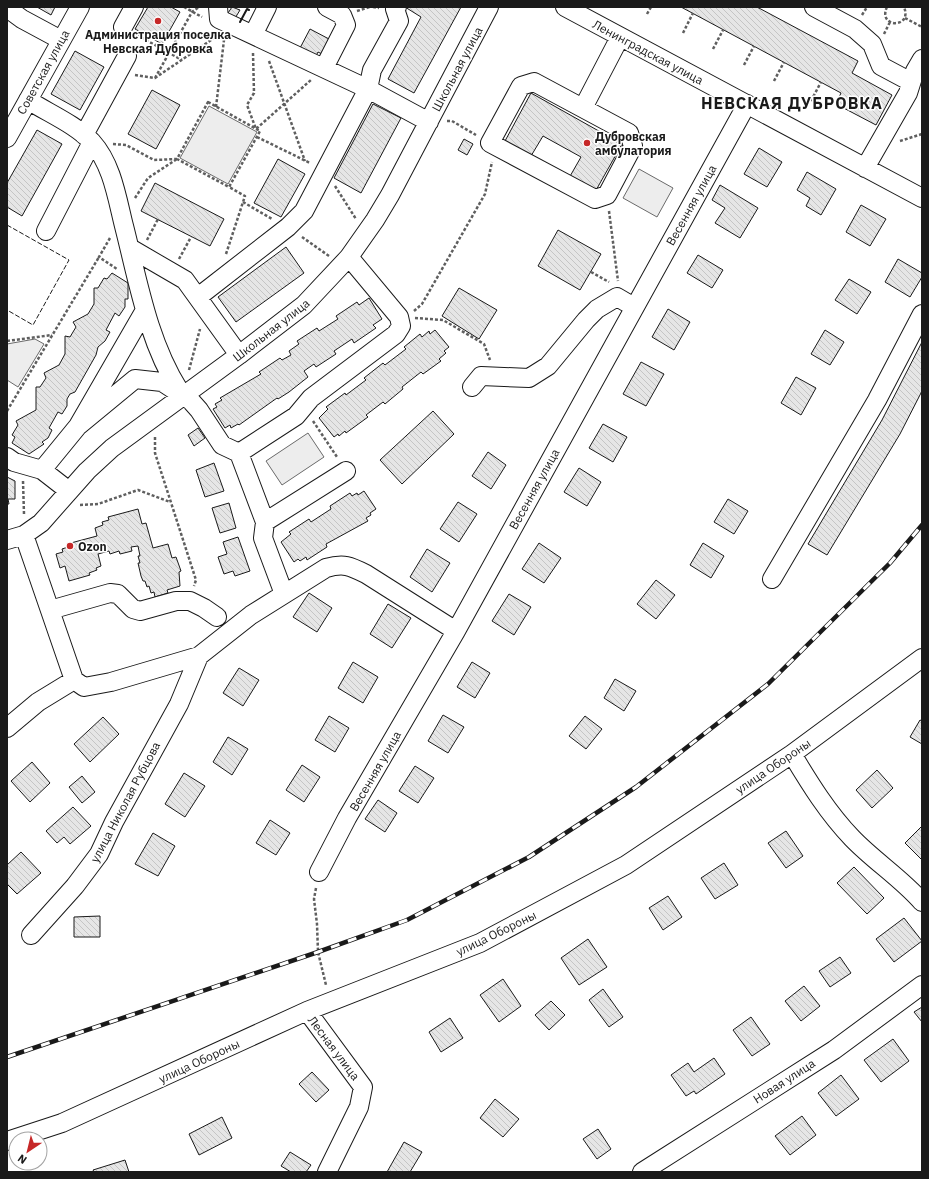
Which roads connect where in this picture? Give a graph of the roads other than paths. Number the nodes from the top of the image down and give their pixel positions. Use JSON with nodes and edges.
{"nodes":[{"id":1,"x":80,"y":7,"type":"edge"},
{"id":2,"x":134,"y":7,"type":"edge"},
{"id":3,"x":218,"y":7,"type":"edge"},
{"id":4,"x":327,"y":7,"type":"edge"},
{"id":5,"x":397,"y":7,"type":"edge"},
{"id":6,"x":489,"y":7,"type":"edge"},
{"id":7,"x":565,"y":7,"type":"edge"},
{"id":8,"x":814,"y":7,"type":"edge"},
{"id":9,"x":7,"y":8,"type":"edge"},
{"id":10,"x":262,"y":9,"type":"edge"},
{"id":11,"x":123,"y":27,"type":"road end"},
{"id":12,"x":620,"y":36,"type":"junction"},
{"id":13,"x":62,"y":40,"type":"junction"},
{"id":14,"x":253,"y":43,"type":"junction"},
{"id":15,"x":127,"y":56,"type":"dead end"},
{"id":16,"x":922,"y":59,"type":"edge"},
{"id":17,"x":324,"y":68,"type":"junction"},
{"id":18,"x":911,"y":82,"type":"junction"},
{"id":19,"x":368,"y":89,"type":"junction"},
{"id":20,"x":28,"y":100,"type":"junction"},
{"id":21,"x":747,"y":104,"type":"junction"},
{"id":22,"x":583,"y":108,"type":"junction"},
{"id":23,"x":429,"y":122,"type":"junction"},
{"id":24,"x":7,"y":138,"type":"edge"},
{"id":25,"x":88,"y":138,"type":"junction"},
{"id":26,"x":865,"y":168,"type":"junction"},
{"id":27,"x":922,"y":198,"type":"edge"},
{"id":28,"x":46,"y":231,"type":"dead end"},
{"id":29,"x":135,"y":251,"type":"junction"},
{"id":30,"x":349,"y":257,"type":"junction"},
{"id":31,"x":202,"y":302,"type":"junction"},
{"id":32,"x":634,"y":307,"type":"junction"},
{"id":33,"x":146,"y":310,"type":"junction"},
{"id":34,"x":922,"y":314,"type":"edge"},
{"id":35,"x":122,"y":351,"type":"junction"},
{"id":36,"x":239,"y":356,"type":"junction"},
{"id":37,"x":135,"y":380,"type":"junction"},
{"id":38,"x":472,"y":387,"type":"dead end"},
{"id":39,"x":182,"y":395,"type":"junction"},
{"id":40,"x":78,"y":426,"type":"junction"},
{"id":41,"x":239,"y":453,"type":"junction"},
{"id":42,"x":7,"y":457,"type":"edge"},
{"id":43,"x":42,"y":470,"type":"junction"},
{"id":44,"x":346,"y":471,"type":"road end"},
{"id":45,"x":74,"y":498,"type":"junction"},
{"id":46,"x":265,"y":522,"type":"junction"},
{"id":47,"x":24,"y":535,"type":"junction"},
{"id":48,"x":7,"y":540,"type":"edge"},
{"id":49,"x":772,"y":579,"type":"dead end"},
{"id":50,"x":284,"y":594,"type":"junction"},
{"id":51,"x":50,"y":610,"type":"junction"},
{"id":52,"x":217,"y":618,"type":"dead end"},
{"id":53,"x":456,"y":631,"type":"junction"},
{"id":54,"x":199,"y":656,"type":"junction"},
{"id":55,"x":922,"y":658,"type":"edge"},
{"id":56,"x":74,"y":680,"type":"junction"},
{"id":57,"x":7,"y":728,"type":"edge"},
{"id":58,"x":792,"y":754,"type":"junction"},
{"id":59,"x":319,"y":872,"type":"road end"},
{"id":60,"x":922,"y":902,"type":"edge"},
{"id":61,"x":31,"y":935,"type":"dead end"},
{"id":62,"x":922,"y":985,"type":"edge"},
{"id":63,"x":307,"y":1011,"type":"junction"},
{"id":64,"x":7,"y":1141,"type":"edge"},
{"id":65,"x":327,"y":1172,"type":"edge"},
{"id":66,"x":642,"y":1172,"type":"edge"}],
"edges":[{"from":1,"to":13,"type":"street","name":"Советская улица"},
{"from":2,"to":11,"type":"street"},
{"from":3,"to":14,"type":"street"},
{"from":4,"to":17,"type":"street"},
{"from":5,"to":19,"type":"street"},
{"from":6,"to":23,"type":"street","name":"Школьная улица"},
{"from":7,"to":12,"type":"street","name":"Ленинградская улица"},
{"from":8,"to":18,"type":"street"},
{"from":9,"to":13,"type":"street"},
{"from":10,"to":14,"type":"street"},
{"from":12,"to":21,"type":"street","name":"Ленинградская улица"},
{"from":12,"to":22,"type":"street"},
{"from":13,"to":20,"type":"street","name":"Советская улица"},
{"from":14,"to":17,"type":"street"},
{"from":15,"to":25,"type":"street"},
{"from":16,"to":18,"type":"street"},
{"from":17,"to":19,"type":"street"},
{"from":18,"to":26,"type":"street"},
{"from":19,"to":23,"type":"street"},
{"from":19,"to":31,"type":"street"},
{"from":20,"to":24,"type":"street","name":"Советская улица"},
{"from":20,"to":25,"type":"street"},
{"from":21,"to":26,"type":"street","name":"Ленинградская улица"},
{"from":21,"to":32,"type":"street","name":"Весенняя улица"},
{"from":22,"to":22,"type":"street"},
{"from":23,"to":30,"type":"street","name":"Школьная улица"},
{"from":25,"to":28,"type":"street"},
{"from":25,"to":29,"type":"street"},
{"from":26,"to":27,"type":"street","name":"Ленинградская улица"},
{"from":29,"to":31,"type":"street"},
{"from":29,"to":33,"type":"street"},
{"from":30,"to":36,"type":"street","name":"Школьная улица"},
{"from":30,"to":41,"type":"street"},
{"from":31,"to":36,"type":"street"},
{"from":32,"to":38,"type":"street"},
{"from":32,"to":53,"type":"street","name":"Весенняя улица"},
{"from":33,"to":35,"type":"street"},
{"from":33,"to":39,"type":"street"},
{"from":34,"to":49,"type":"street"},
{"from":35,"to":37,"type":"street"},
{"from":35,"to":40,"type":"street"},
{"from":36,"to":39,"type":"street","name":"Школьная улица"},
{"from":37,"to":39,"type":"street"},
{"from":37,"to":40,"type":"street"},
{"from":39,"to":41,"type":"street"},
{"from":39,"to":45,"type":"street","name":"Школьная улица"},
{"from":40,"to":43,"type":"street"},
{"from":41,"to":46,"type":"street"},
{"from":42,"to":43,"type":"street"},
{"from":43,"to":45,"type":"street"},
{"from":44,"to":46,"type":"street"},
{"from":45,"to":47,"type":"street","name":"Школьная улица"},
{"from":46,"to":50,"type":"street"},
{"from":47,"to":48,"type":"street","name":"Школьная улица"},
{"from":47,"to":51,"type":"street"},
{"from":50,"to":53,"type":"street"},
{"from":50,"to":54,"type":"street"},
{"from":51,"to":52,"type":"street"},
{"from":51,"to":56,"type":"street"},
{"from":53,"to":59,"type":"street","name":"Весенняя улица"},
{"from":54,"to":56,"type":"street"},
{"from":54,"to":61,"type":"street","name":"улица Николая Рубцова"},
{"from":55,"to":58,"type":"street","name":"улица Обороны"},
{"from":56,"to":57,"type":"street"},
{"from":58,"to":60,"type":"street"},
{"from":58,"to":63,"type":"street","name":"улица Обороны"},
{"from":62,"to":66,"type":"street","name":"Новая улица"},
{"from":63,"to":64,"type":"street","name":"улица Обороны"},
{"from":63,"to":65,"type":"street","name":"Лесная улица"}]}
